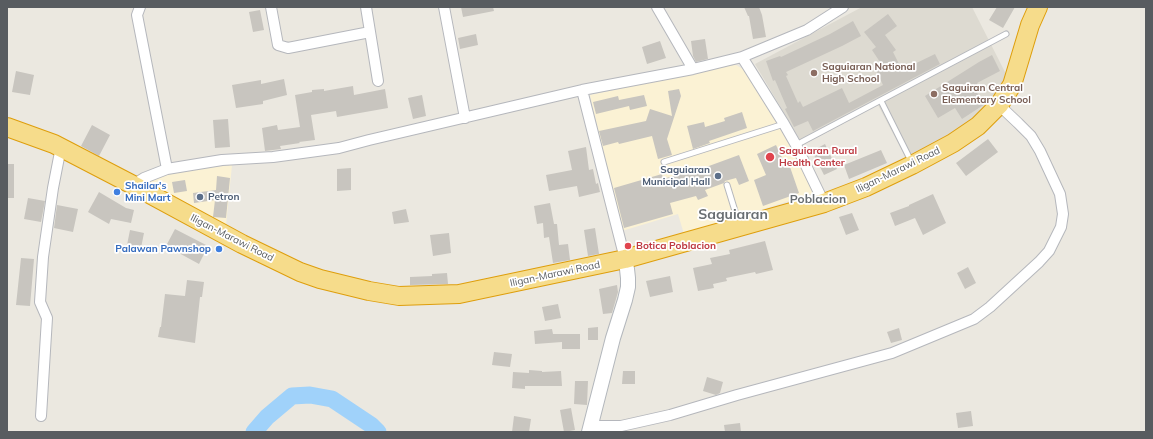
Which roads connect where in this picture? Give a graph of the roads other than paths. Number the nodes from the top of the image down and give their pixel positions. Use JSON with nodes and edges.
{"nodes":[{"id":1,"x":140,"y":7,"type":"edge"},
{"id":2,"x":271,"y":7,"type":"edge"},
{"id":3,"x":366,"y":7,"type":"edge"},
{"id":4,"x":444,"y":7,"type":"edge"},
{"id":5,"x":657,"y":7,"type":"edge"},
{"id":6,"x":843,"y":7,"type":"edge"},
{"id":7,"x":1038,"y":7,"type":"edge"},
{"id":8,"x":370,"y":32,"type":"junction"},
{"id":9,"x":1006,"y":34,"type":"dead end"},
{"id":10,"x":742,"y":57,"type":"junction"},
{"id":11,"x":692,"y":69,"type":"junction"},
{"id":12,"x":378,"y":81,"type":"dead end"},
{"id":13,"x":582,"y":90,"type":"junction"},
{"id":14,"x":880,"y":101,"type":"junction"},
{"id":15,"x":999,"y":105,"type":"junction"},
{"id":16,"x":465,"y":118,"type":"junction"},
{"id":17,"x":784,"y":124,"type":"junction"},
{"id":18,"x":7,"y":127,"type":"edge"},
{"id":19,"x":796,"y":145,"type":"junction"},
{"id":20,"x":61,"y":148,"type":"junction"},
{"id":21,"x":664,"y":162,"type":"dead end"},
{"id":22,"x":912,"y":165,"type":"junction"},
{"id":23,"x":167,"y":169,"type":"junction"},
{"id":24,"x":133,"y":185,"type":"junction"},
{"id":25,"x":727,"y":185,"type":"dead end"},
{"id":26,"x":824,"y":203,"type":"junction"},
{"id":27,"x":740,"y":227,"type":"junction"},
{"id":28,"x":625,"y":259,"type":"junction"},
{"id":29,"x":41,"y":416,"type":"dead end"},
{"id":30,"x":590,"y":429,"type":"edge"}],
"edges":[{"from":1,"to":23,"type":"street"},
{"from":2,"to":8,"type":"street"},
{"from":3,"to":8,"type":"street"},
{"from":4,"to":16,"type":"street"},
{"from":5,"to":11,"type":"street"},
{"from":6,"to":10,"type":"street"},
{"from":7,"to":15,"type":"highway","name":"Iligan-Marawi Road"},
{"from":8,"to":12,"type":"street"},
{"from":9,"to":14,"type":"lane"},
{"from":10,"to":11,"type":"street"},
{"from":10,"to":17,"type":"street"},
{"from":11,"to":13,"type":"street"},
{"from":13,"to":16,"type":"street"},
{"from":13,"to":28,"type":"street"},
{"from":14,"to":19,"type":"lane"},
{"from":14,"to":22,"type":"lane"},
{"from":15,"to":22,"type":"highway","name":"Iligan-Marawi Road"},
{"from":15,"to":30,"type":"street"},
{"from":16,"to":23,"type":"street"},
{"from":17,"to":19,"type":"street"},
{"from":17,"to":21,"type":"lane"},
{"from":18,"to":20,"type":"highway","name":"Iligan-Marawi Road"},
{"from":19,"to":26,"type":"street"},
{"from":20,"to":24,"type":"highway","name":"Iligan-Marawi Road"},
{"from":20,"to":29,"type":"street"},
{"from":22,"to":26,"type":"highway","name":"Iligan-Marawi Road"},
{"from":23,"to":24,"type":"street"},
{"from":24,"to":28,"type":"highway","name":"Iligan-Marawi Road"},
{"from":25,"to":27,"type":"lane"},
{"from":26,"to":27,"type":"highway","name":"Iligan-Marawi Road"},
{"from":27,"to":28,"type":"highway","name":"Iligan-Marawi Road"},
{"from":28,"to":30,"type":"main road"}]}
